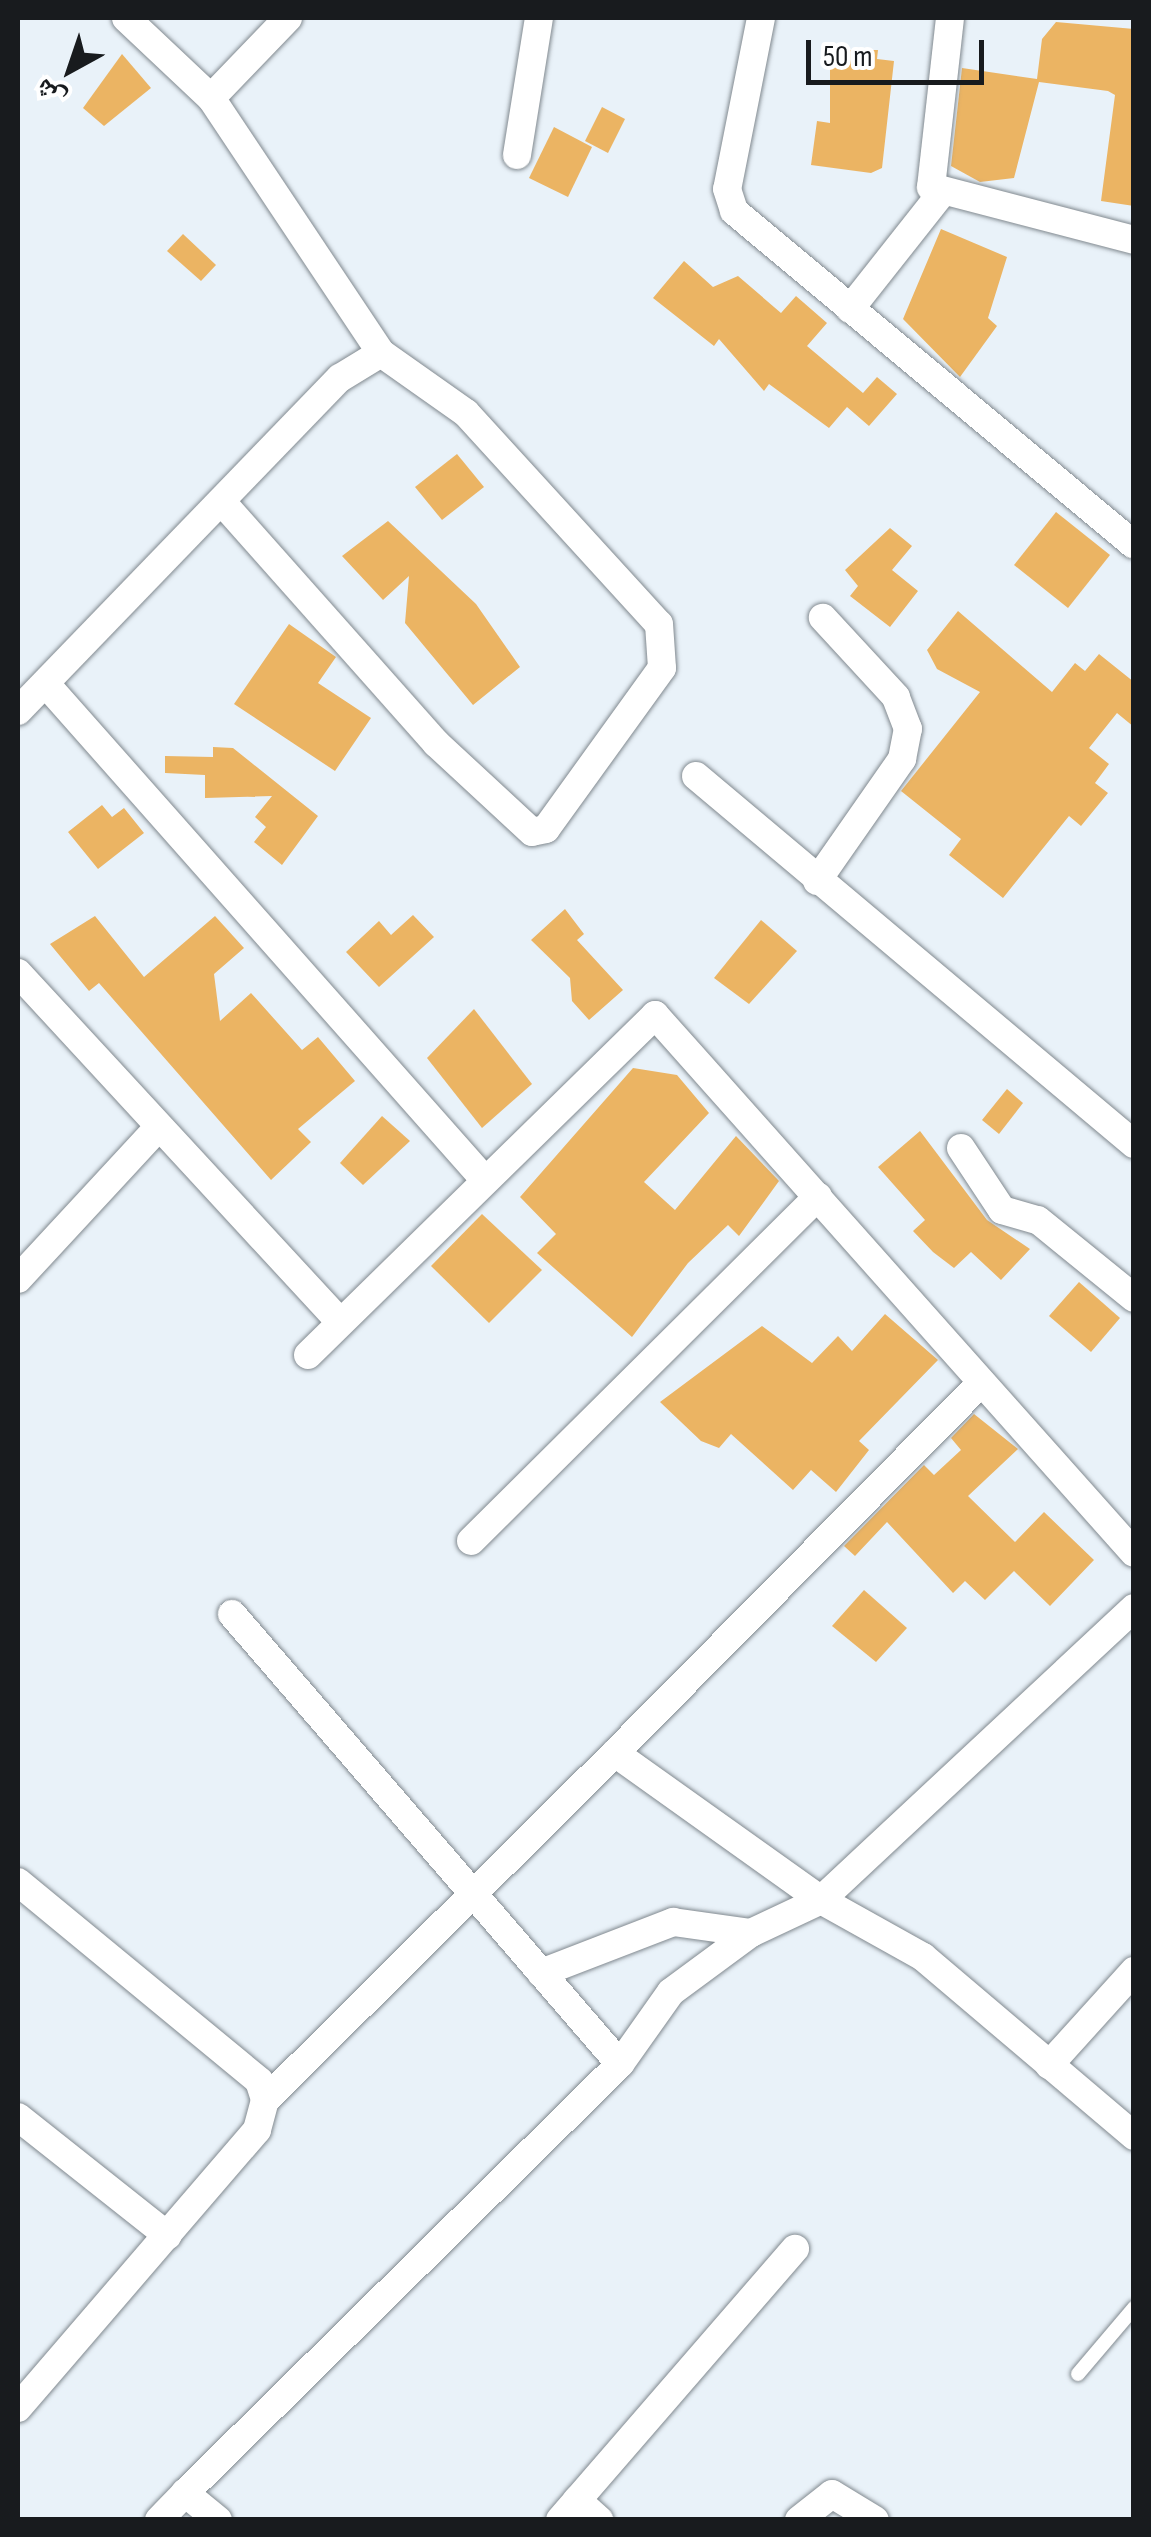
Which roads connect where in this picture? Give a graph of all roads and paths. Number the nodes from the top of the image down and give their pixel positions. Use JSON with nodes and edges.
{"nodes":[{"id":1,"x":126,"y":18,"type":"edge"},
{"id":2,"x":288,"y":18,"type":"edge"},
{"id":3,"x":540,"y":18,"type":"edge"},
{"id":4,"x":761,"y":18,"type":"edge"},
{"id":5,"x":950,"y":18,"type":"edge"},
{"id":6,"x":211,"y":98,"type":"junction"},
{"id":7,"x":516,"y":155,"type":"dead end"},
{"id":8,"x":940,"y":194,"type":"junction"},
{"id":9,"x":1134,"y":240,"type":"edge"},
{"id":10,"x":850,"y":309,"type":"junction"},
{"id":11,"x":382,"y":352,"type":"junction"},
{"id":12,"x":226,"y":505,"type":"junction"},
{"id":13,"x":1133,"y":544,"type":"edge"},
{"id":14,"x":823,"y":618,"type":"dead end"},
{"id":15,"x":46,"y":684,"type":"junction"},
{"id":16,"x":18,"y":711,"type":"edge"},
{"id":17,"x":696,"y":776,"type":"dead end"},
{"id":18,"x":817,"y":881,"type":"junction"},
{"id":19,"x":18,"y":973,"type":"edge"},
{"id":20,"x":158,"y":1128,"type":"junction"},
{"id":21,"x":1134,"y":1144,"type":"edge"},
{"id":22,"x":962,"y":1148,"type":"dead end"},
{"id":23,"x":484,"y":1178,"type":"junction"},
{"id":24,"x":818,"y":1196,"type":"junction"},
{"id":25,"x":18,"y":1279,"type":"edge"},
{"id":26,"x":1134,"y":1298,"type":"edge"},
{"id":27,"x":340,"y":1322,"type":"junction"},
{"id":28,"x":308,"y":1355,"type":"dead end"},
{"id":29,"x":980,"y":1384,"type":"junction"},
{"id":30,"x":471,"y":1541,"type":"dead end"},
{"id":31,"x":1134,"y":1553,"type":"edge"},
{"id":32,"x":1134,"y":1608,"type":"edge"},
{"id":33,"x":232,"y":1614,"type":"dead end"},
{"id":34,"x":614,"y":1753,"type":"junction"},
{"id":35,"x":18,"y":1882,"type":"edge"},
{"id":36,"x":474,"y":1894,"type":"junction"},
{"id":37,"x":820,"y":1900,"type":"junction"},
{"id":38,"x":751,"y":1933,"type":"junction"},
{"id":39,"x":1134,"y":1971,"type":"edge"},
{"id":40,"x":542,"y":1973,"type":"junction"},
{"id":41,"x":620,"y":2064,"type":"junction"},
{"id":42,"x":1050,"y":2064,"type":"junction"},
{"id":43,"x":265,"y":2100,"type":"junction"},
{"id":44,"x":18,"y":2117,"type":"edge"},
{"id":45,"x":1134,"y":2136,"type":"edge"},
{"id":46,"x":168,"y":2236,"type":"junction"},
{"id":47,"x":795,"y":2249,"type":"dead end"},
{"id":48,"x":1134,"y":2308,"type":"edge"},
{"id":49,"x":1078,"y":2374,"type":"dead end"},
{"id":50,"x":18,"y":2408,"type":"edge"},
{"id":51,"x":185,"y":2493,"type":"junction"},
{"id":52,"x":568,"y":2510,"type":"edge"},
{"id":53,"x":159,"y":2520,"type":"edge"},
{"id":54,"x":218,"y":2520,"type":"edge"},
{"id":55,"x":599,"y":2520,"type":"edge"},
{"id":56,"x":798,"y":2520,"type":"edge"},
{"id":57,"x":874,"y":2520,"type":"edge"}],
"edges":[{"from":1,"to":6,"type":"street"},
{"from":2,"to":6,"type":"street"},
{"from":3,"to":7,"type":"street"},
{"from":4,"to":10,"type":"street"},
{"from":5,"to":8,"type":"street"},
{"from":6,"to":11,"type":"street"},
{"from":8,"to":9,"type":"street"},
{"from":8,"to":10,"type":"street"},
{"from":10,"to":13,"type":"street"},
{"from":11,"to":12,"type":"street"},
{"from":11,"to":12,"type":"street"},
{"from":12,"to":15,"type":"street"},
{"from":14,"to":18,"type":"street"},
{"from":15,"to":16,"type":"street"},
{"from":15,"to":23,"type":"street"},
{"from":17,"to":18,"type":"street"},
{"from":18,"to":21,"type":"street"},
{"from":19,"to":20,"type":"street"},
{"from":20,"to":25,"type":"street"},
{"from":20,"to":27,"type":"street"},
{"from":22,"to":26,"type":"street"},
{"from":23,"to":24,"type":"street"},
{"from":23,"to":27,"type":"street"},
{"from":24,"to":29,"type":"street"},
{"from":24,"to":30,"type":"street"},
{"from":27,"to":28,"type":"street"},
{"from":29,"to":31,"type":"street"},
{"from":29,"to":34,"type":"street"},
{"from":32,"to":37,"type":"street"},
{"from":33,"to":36,"type":"street"},
{"from":34,"to":36,"type":"street"},
{"from":34,"to":37,"type":"street"},
{"from":35,"to":43,"type":"street"},
{"from":36,"to":40,"type":"street"},
{"from":36,"to":43,"type":"street"},
{"from":37,"to":38,"type":"street"},
{"from":37,"to":42,"type":"street"},
{"from":38,"to":40,"type":"street"},
{"from":38,"to":41,"type":"street"},
{"from":39,"to":42,"type":"street"},
{"from":40,"to":41,"type":"street"},
{"from":41,"to":51,"type":"street"},
{"from":42,"to":45,"type":"street"},
{"from":43,"to":46,"type":"street"},
{"from":44,"to":46,"type":"street"},
{"from":46,"to":50,"type":"street"},
{"from":47,"to":52,"type":"street"},
{"from":48,"to":49,"type":"lane"},
{"from":51,"to":53,"type":"street"},
{"from":51,"to":54,"type":"street"},
{"from":52,"to":55,"type":"street"},
{"from":56,"to":57,"type":"street"}]}
